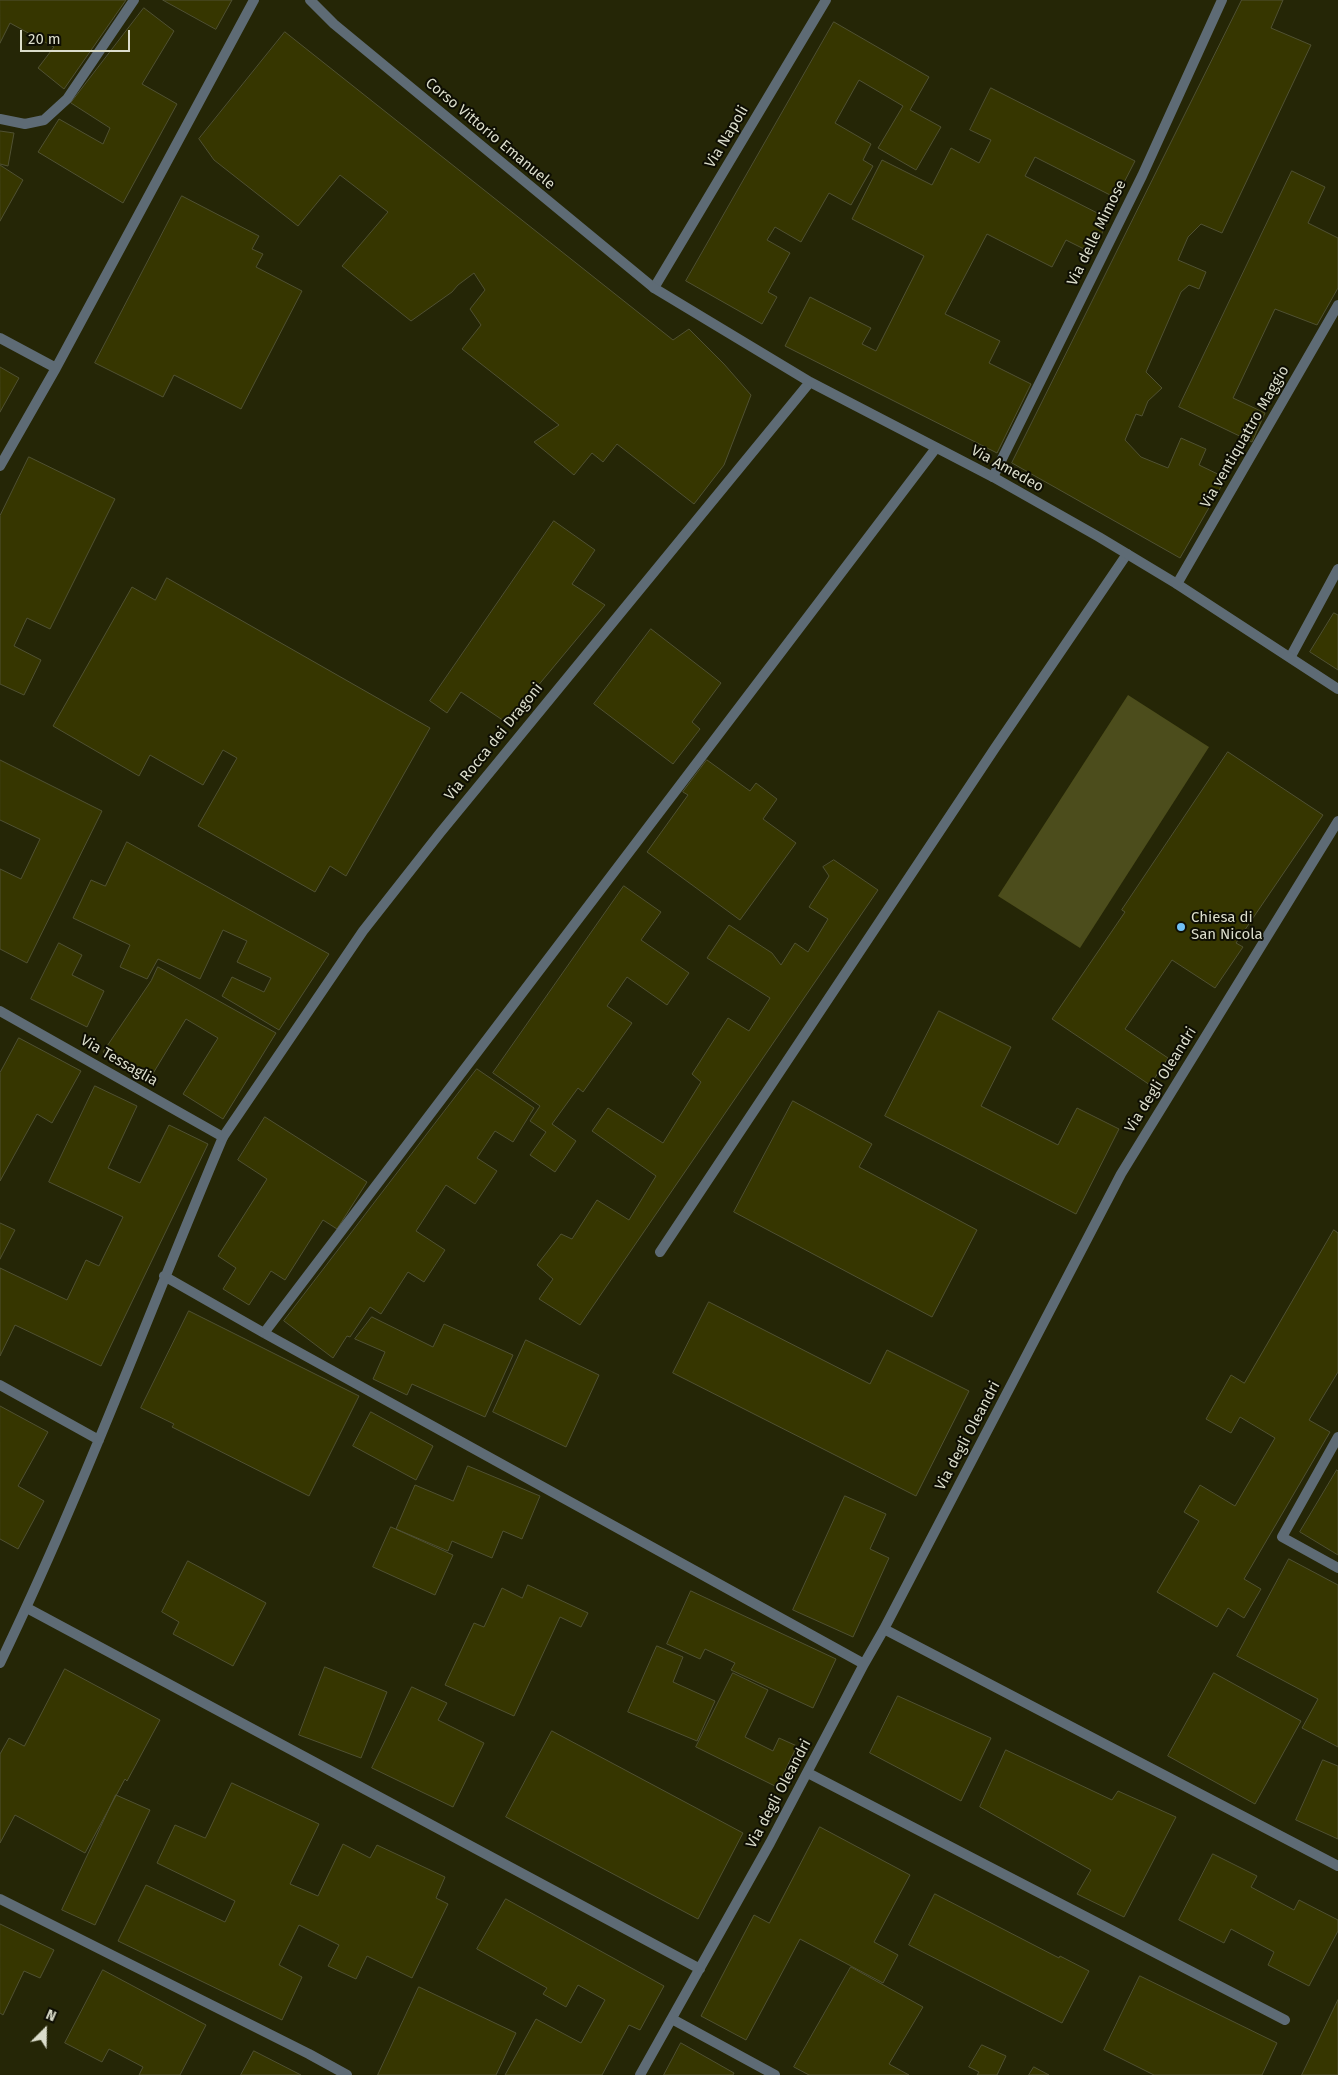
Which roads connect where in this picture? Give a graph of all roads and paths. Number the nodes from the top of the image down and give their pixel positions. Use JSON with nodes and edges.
{"nodes":[{"id":1,"x":134,"y":0,"type":"edge"},
{"id":2,"x":254,"y":0,"type":"edge"},
{"id":3,"x":310,"y":0,"type":"edge"},
{"id":4,"x":826,"y":0,"type":"edge"},
{"id":5,"x":1222,"y":0,"type":"edge"},
{"id":6,"x":0,"y":119,"type":"edge"},
{"id":7,"x":654,"y":288,"type":"junction"},
{"id":8,"x":1338,"y":305,"type":"edge"},
{"id":9,"x":0,"y":338,"type":"edge"},
{"id":10,"x":56,"y":368,"type":"junction"},
{"id":11,"x":810,"y":382,"type":"junction"},
{"id":12,"x":936,"y":448,"type":"junction"},
{"id":13,"x":0,"y":466,"type":"edge"},
{"id":14,"x":993,"y":477,"type":"junction"},
{"id":15,"x":1127,"y":554,"type":"junction"},
{"id":16,"x":1338,"y":569,"type":"edge"},
{"id":17,"x":1177,"y":584,"type":"junction"},
{"id":18,"x":1291,"y":656,"type":"junction"},
{"id":19,"x":1338,"y":688,"type":"edge"},
{"id":20,"x":1338,"y":821,"type":"edge"},
{"id":21,"x":0,"y":1011,"type":"edge"},
{"id":22,"x":223,"y":1137,"type":"junction"},
{"id":23,"x":660,"y":1252,"type":"dead end"},
{"id":24,"x":164,"y":1276,"type":"junction"},
{"id":25,"x":264,"y":1333,"type":"junction"},
{"id":26,"x":0,"y":1385,"type":"edge"},
{"id":27,"x":1338,"y":1437,"type":"edge"},
{"id":28,"x":99,"y":1440,"type":"junction"},
{"id":29,"x":1338,"y":1568,"type":"edge"},
{"id":30,"x":27,"y":1608,"type":"junction"},
{"id":31,"x":884,"y":1629,"type":"junction"},
{"id":32,"x":0,"y":1663,"type":"edge"},
{"id":33,"x":864,"y":1664,"type":"junction"},
{"id":34,"x":808,"y":1773,"type":"junction"},
{"id":35,"x":1338,"y":1866,"type":"edge"},
{"id":36,"x":0,"y":1898,"type":"edge"},
{"id":37,"x":700,"y":1969,"type":"junction"},
{"id":38,"x":672,"y":2019,"type":"junction"},
{"id":39,"x":1285,"y":2020,"type":"dead end"},
{"id":40,"x":347,"y":2075,"type":"edge"},
{"id":41,"x":640,"y":2075,"type":"edge"},
{"id":42,"x":775,"y":2075,"type":"edge"}],
"edges":[{"from":1,"to":6,"type":"street"},
{"from":2,"to":10,"type":"street"},
{"from":3,"to":7,"type":"street","name":"Corso Vittorio Emanuele"},
{"from":4,"to":7,"type":"street","name":"Via Napoli"},
{"from":5,"to":14,"type":"street","name":"Via delle Mimose"},
{"from":7,"to":11,"type":"street","name":"Via Amedeo"},
{"from":8,"to":17,"type":"street","name":"Via ventiquattro Maggio"},
{"from":9,"to":10,"type":"street"},
{"from":10,"to":13,"type":"street"},
{"from":11,"to":12,"type":"street","name":"Via Amedeo"},
{"from":11,"to":22,"type":"street","name":"Via Rocca dei Dragoni"},
{"from":12,"to":14,"type":"street","name":"Via Amedeo"},
{"from":12,"to":25,"type":"street"},
{"from":14,"to":15,"type":"street","name":"Via Amedeo"},
{"from":15,"to":17,"type":"street","name":"Via Amedeo"},
{"from":15,"to":23,"type":"street"},
{"from":16,"to":18,"type":"street"},
{"from":17,"to":18,"type":"street","name":"Via Amedeo"},
{"from":18,"to":19,"type":"street","name":"Via Amedeo"},
{"from":20,"to":31,"type":"street","name":"Via degli Oleandri"},
{"from":21,"to":22,"type":"street","name":"Via Tessaglia"},
{"from":22,"to":24,"type":"street","name":"Via Rocca dei Dragoni"},
{"from":24,"to":25,"type":"street"},
{"from":24,"to":28,"type":"street","name":"Via Rocca dei Dragoni"},
{"from":25,"to":33,"type":"street"},
{"from":26,"to":28,"type":"street"},
{"from":27,"to":29,"type":"street"},
{"from":28,"to":30,"type":"street","name":"Via Rocca dei Dragoni"},
{"from":30,"to":32,"type":"street","name":"Via Rocca dei Dragoni"},
{"from":30,"to":37,"type":"street"},
{"from":31,"to":33,"type":"street","name":"Via degli Oleandri"},
{"from":31,"to":35,"type":"street"},
{"from":33,"to":34,"type":"street","name":"Via degli Oleandri"},
{"from":34,"to":37,"type":"street","name":"Via degli Oleandri"},
{"from":34,"to":39,"type":"street"},
{"from":36,"to":40,"type":"street"},
{"from":37,"to":38,"type":"street","name":"Via degli Oleandri"},
{"from":38,"to":41,"type":"street","name":"Via degli Oleandri"},
{"from":38,"to":42,"type":"street"}]}
